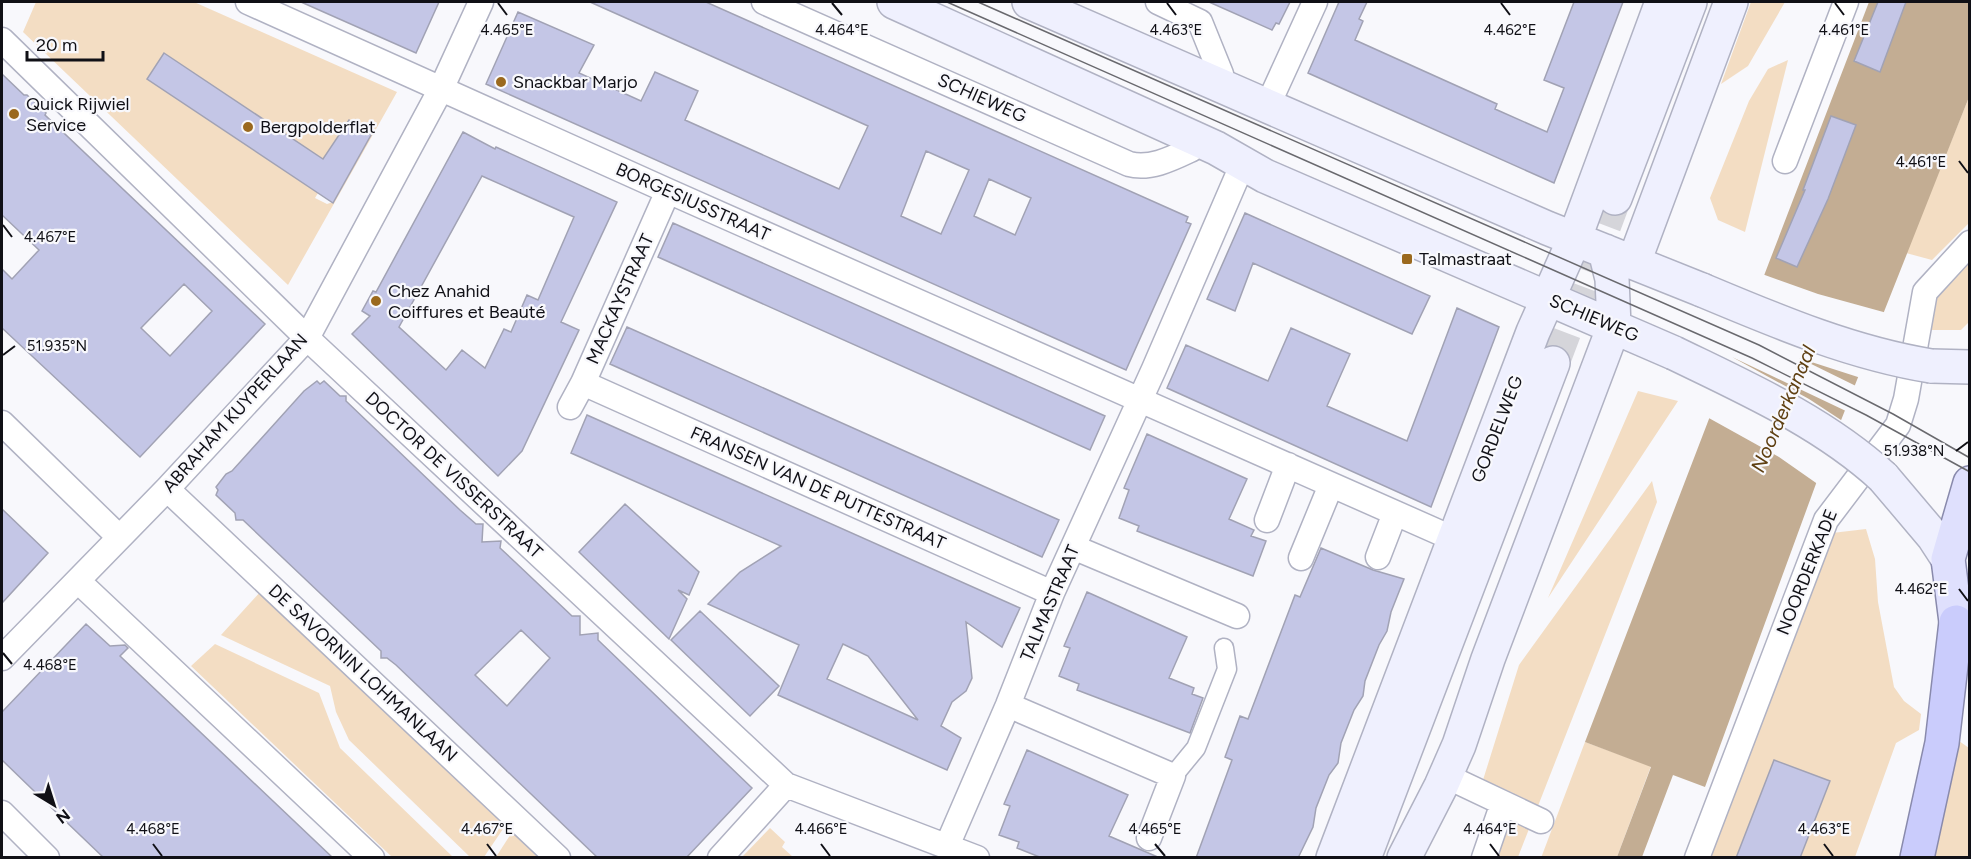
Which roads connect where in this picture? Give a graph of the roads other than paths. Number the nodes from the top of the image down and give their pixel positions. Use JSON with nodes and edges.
{"nodes":[{"id":1,"x":248,"y":2,"type":"edge"},
{"id":2,"x":481,"y":2,"type":"edge"},
{"id":3,"x":764,"y":2,"type":"edge"},
{"id":4,"x":894,"y":2,"type":"edge"},
{"id":5,"x":1029,"y":2,"type":"edge"},
{"id":6,"x":1158,"y":2,"type":"edge"},
{"id":7,"x":1315,"y":2,"type":"edge"},
{"id":8,"x":1662,"y":2,"type":"edge"},
{"id":9,"x":1690,"y":2,"type":"edge"},
{"id":10,"x":1709,"y":2,"type":"edge"},
{"id":11,"x":1731,"y":2,"type":"edge"},
{"id":12,"x":1846,"y":2,"type":"edge"},
{"id":13,"x":2,"y":40,"type":"edge"},
{"id":14,"x":1215,"y":71,"type":"junction"},
{"id":15,"x":442,"y":87,"type":"junction"},
{"id":16,"x":1267,"y":107,"type":"junction"},
{"id":17,"x":1196,"y":139,"type":"junction"},
{"id":18,"x":1785,"y":161,"type":"dead end"},
{"id":19,"x":1237,"y":174,"type":"junction"},
{"id":20,"x":668,"y":191,"type":"junction"},
{"id":21,"x":1574,"y":240,"type":"junction"},
{"id":22,"x":1970,"y":243,"type":"edge"},
{"id":23,"x":1619,"y":257,"type":"junction"},
{"id":24,"x":1547,"y":297,"type":"junction"},
{"id":25,"x":1614,"y":326,"type":"junction"},
{"id":26,"x":307,"y":338,"type":"junction"},
{"id":27,"x":1970,"y":367,"type":"edge"},
{"id":28,"x":583,"y":383,"type":"junction"},
{"id":29,"x":1140,"y":399,"type":"junction"},
{"id":30,"x":570,"y":407,"type":"dead end"},
{"id":31,"x":2,"y":423,"type":"edge"},
{"id":32,"x":1288,"y":465,"type":"junction"},
{"id":33,"x":1970,"y":483,"type":"edge"},
{"id":34,"x":1331,"y":485,"type":"junction"},
{"id":35,"x":167,"y":489,"type":"junction"},
{"id":36,"x":1395,"y":513,"type":"junction"},
{"id":37,"x":1267,"y":520,"type":"dead end"},
{"id":38,"x":119,"y":537,"type":"junction"},
{"id":39,"x":1454,"y":539,"type":"junction"},
{"id":40,"x":1073,"y":547,"type":"junction"},
{"id":41,"x":1378,"y":557,"type":"dead end"},
{"id":42,"x":1302,"y":558,"type":"dead end"},
{"id":43,"x":1948,"y":560,"type":"junction"},
{"id":44,"x":78,"y":581,"type":"junction"},
{"id":45,"x":1052,"y":593,"type":"junction"},
{"id":46,"x":1237,"y":616,"type":"dead end"},
{"id":47,"x":1963,"y":633,"type":"edge"},
{"id":48,"x":1224,"y":648,"type":"dead end"},
{"id":49,"x":2,"y":658,"type":"edge"},
{"id":50,"x":1008,"y":705,"type":"junction"},
{"id":51,"x":1173,"y":776,"type":"junction"},
{"id":52,"x":1446,"y":776,"type":"junction"},
{"id":53,"x":786,"y":785,"type":"junction"},
{"id":54,"x":1503,"y":803,"type":"junction"},
{"id":55,"x":2,"y":813,"type":"edge"},
{"id":56,"x":1541,"y":821,"type":"dead end"},
{"id":57,"x":1149,"y":838,"type":"dead end"},
{"id":58,"x":947,"y":846,"type":"junction"},
{"id":59,"x":47,"y":858,"type":"edge"},
{"id":60,"x":372,"y":858,"type":"edge"},
{"id":61,"x":558,"y":858,"type":"edge"},
{"id":62,"x":720,"y":858,"type":"edge"},
{"id":63,"x":977,"y":858,"type":"edge"},
{"id":64,"x":1333,"y":858,"type":"edge"},
{"id":65,"x":1364,"y":858,"type":"edge"},
{"id":66,"x":1382,"y":858,"type":"edge"},
{"id":67,"x":1404,"y":858,"type":"edge"},
{"id":68,"x":1484,"y":858,"type":"edge"},
{"id":69,"x":1697,"y":858,"type":"edge"},
{"id":70,"x":1917,"y":858,"type":"edge"}],
"edges":[{"from":1,"to":15,"type":"street","name":"BORGESIUSSTRAAT"},
{"from":2,"to":15,"type":"street","name":"ABRAHAM KUYPERLAAN"},
{"from":3,"to":17,"type":"street","name":"SCHIEWEG"},
{"from":4,"to":17,"type":"main road","name":"SCHIEWEG"},
{"from":5,"to":14,"type":"main road"},
{"from":6,"to":14,"type":"street"},
{"from":7,"to":16,"type":"street"},
{"from":8,"to":21,"type":"main road","name":"GORDELWEG"},
{"from":9,"to":10,"type":"main road"},
{"from":11,"to":23,"type":"main road"},
{"from":12,"to":18,"type":"street"},
{"from":13,"to":26,"type":"street","name":"DOCTOR DE VISSERSTRAAT"},
{"from":14,"to":16,"type":"main road"},
{"from":15,"to":20,"type":"street","name":"BORGESIUSSTRAAT"},
{"from":15,"to":26,"type":"street","name":"ABRAHAM KUYPERLAAN"},
{"from":16,"to":21,"type":"main road"},
{"from":17,"to":19,"type":"main road","name":"SCHIEWEG"},
{"from":19,"to":24,"type":"main road","name":"SCHIEWEG"},
{"from":19,"to":29,"type":"street","name":"TALMASTRAAT"},
{"from":20,"to":28,"type":"street","name":"MACKAYSTRAAT"},
{"from":20,"to":29,"type":"street","name":"BORGESIUSSTRAAT"},
{"from":21,"to":23,"type":"main road"},
{"from":21,"to":24,"type":"main road","name":"GORDELWEG"},
{"from":22,"to":69,"type":"street","name":"NOORDERKADE"},
{"from":23,"to":25,"type":"main road"},
{"from":23,"to":27,"type":"main road","bridge":true},
{"from":24,"to":25,"type":"main road","name":"SCHIEWEG"},
{"from":24,"to":39,"type":"main road","name":"GORDELWEG"},
{"from":25,"to":43,"type":"main road","name":"SCHIEWEG","bridge":true},
{"from":25,"to":52,"type":"main road"},
{"from":26,"to":35,"type":"street","name":"ABRAHAM KUYPERLAAN"},
{"from":26,"to":53,"type":"street","name":"DOCTOR DE VISSERSTRAAT"},
{"from":28,"to":30,"type":"street","name":"MACKAYSTRAAT"},
{"from":28,"to":45,"type":"street","name":"FRANSEN VAN DE PUTTESTRAAT"},
{"from":29,"to":32,"type":"street","name":"BORGESIUSSTRAAT"},
{"from":29,"to":40,"type":"street","name":"TALMASTRAAT"},
{"from":31,"to":38,"type":"street"},
{"from":32,"to":34,"type":"street","name":"BORGESIUSSTRAAT"},
{"from":32,"to":37,"type":"street"},
{"from":33,"to":43,"type":"main road"},
{"from":34,"to":36,"type":"street","name":"BORGESIUSSTRAAT"},
{"from":34,"to":42,"type":"street"},
{"from":35,"to":38,"type":"street","name":"ABRAHAM KUYPERLAAN"},
{"from":35,"to":61,"type":"street","name":"DE SAVORNIN LOHMANLAAN"},
{"from":36,"to":39,"type":"street","name":"BORGESIUSSTRAAT"},
{"from":36,"to":41,"type":"street"},
{"from":38,"to":44,"type":"street","name":"ABRAHAM KUYPERLAAN"},
{"from":39,"to":64,"type":"main road","name":"GORDELWEG"},
{"from":40,"to":45,"type":"street","name":"TALMASTRAAT"},
{"from":40,"to":46,"type":"street"},
{"from":43,"to":47,"type":"main road"},
{"from":44,"to":49,"type":"street","name":"ABRAHAM KUYPERLAAN"},
{"from":44,"to":60,"type":"street"},
{"from":45,"to":50,"type":"street","name":"TALMASTRAAT"},
{"from":47,"to":70,"type":"highway"},
{"from":48,"to":51,"type":"street"},
{"from":50,"to":51,"type":"street"},
{"from":50,"to":58,"type":"street","name":"TALMASTRAAT"},
{"from":51,"to":57,"type":"street"},
{"from":52,"to":54,"type":"street"},
{"from":52,"to":67,"type":"main road"},
{"from":53,"to":58,"type":"street","name":"DOCTOR DE VISSERSTRAAT"},
{"from":53,"to":62,"type":"street"},
{"from":54,"to":56,"type":"street"},
{"from":54,"to":68,"type":"street"},
{"from":55,"to":59,"type":"street"},
{"from":58,"to":63,"type":"street","name":"DOCTOR DE VISSERSTRAAT"},
{"from":65,"to":66,"type":"main road","name":"GORDELWEG"}]}
